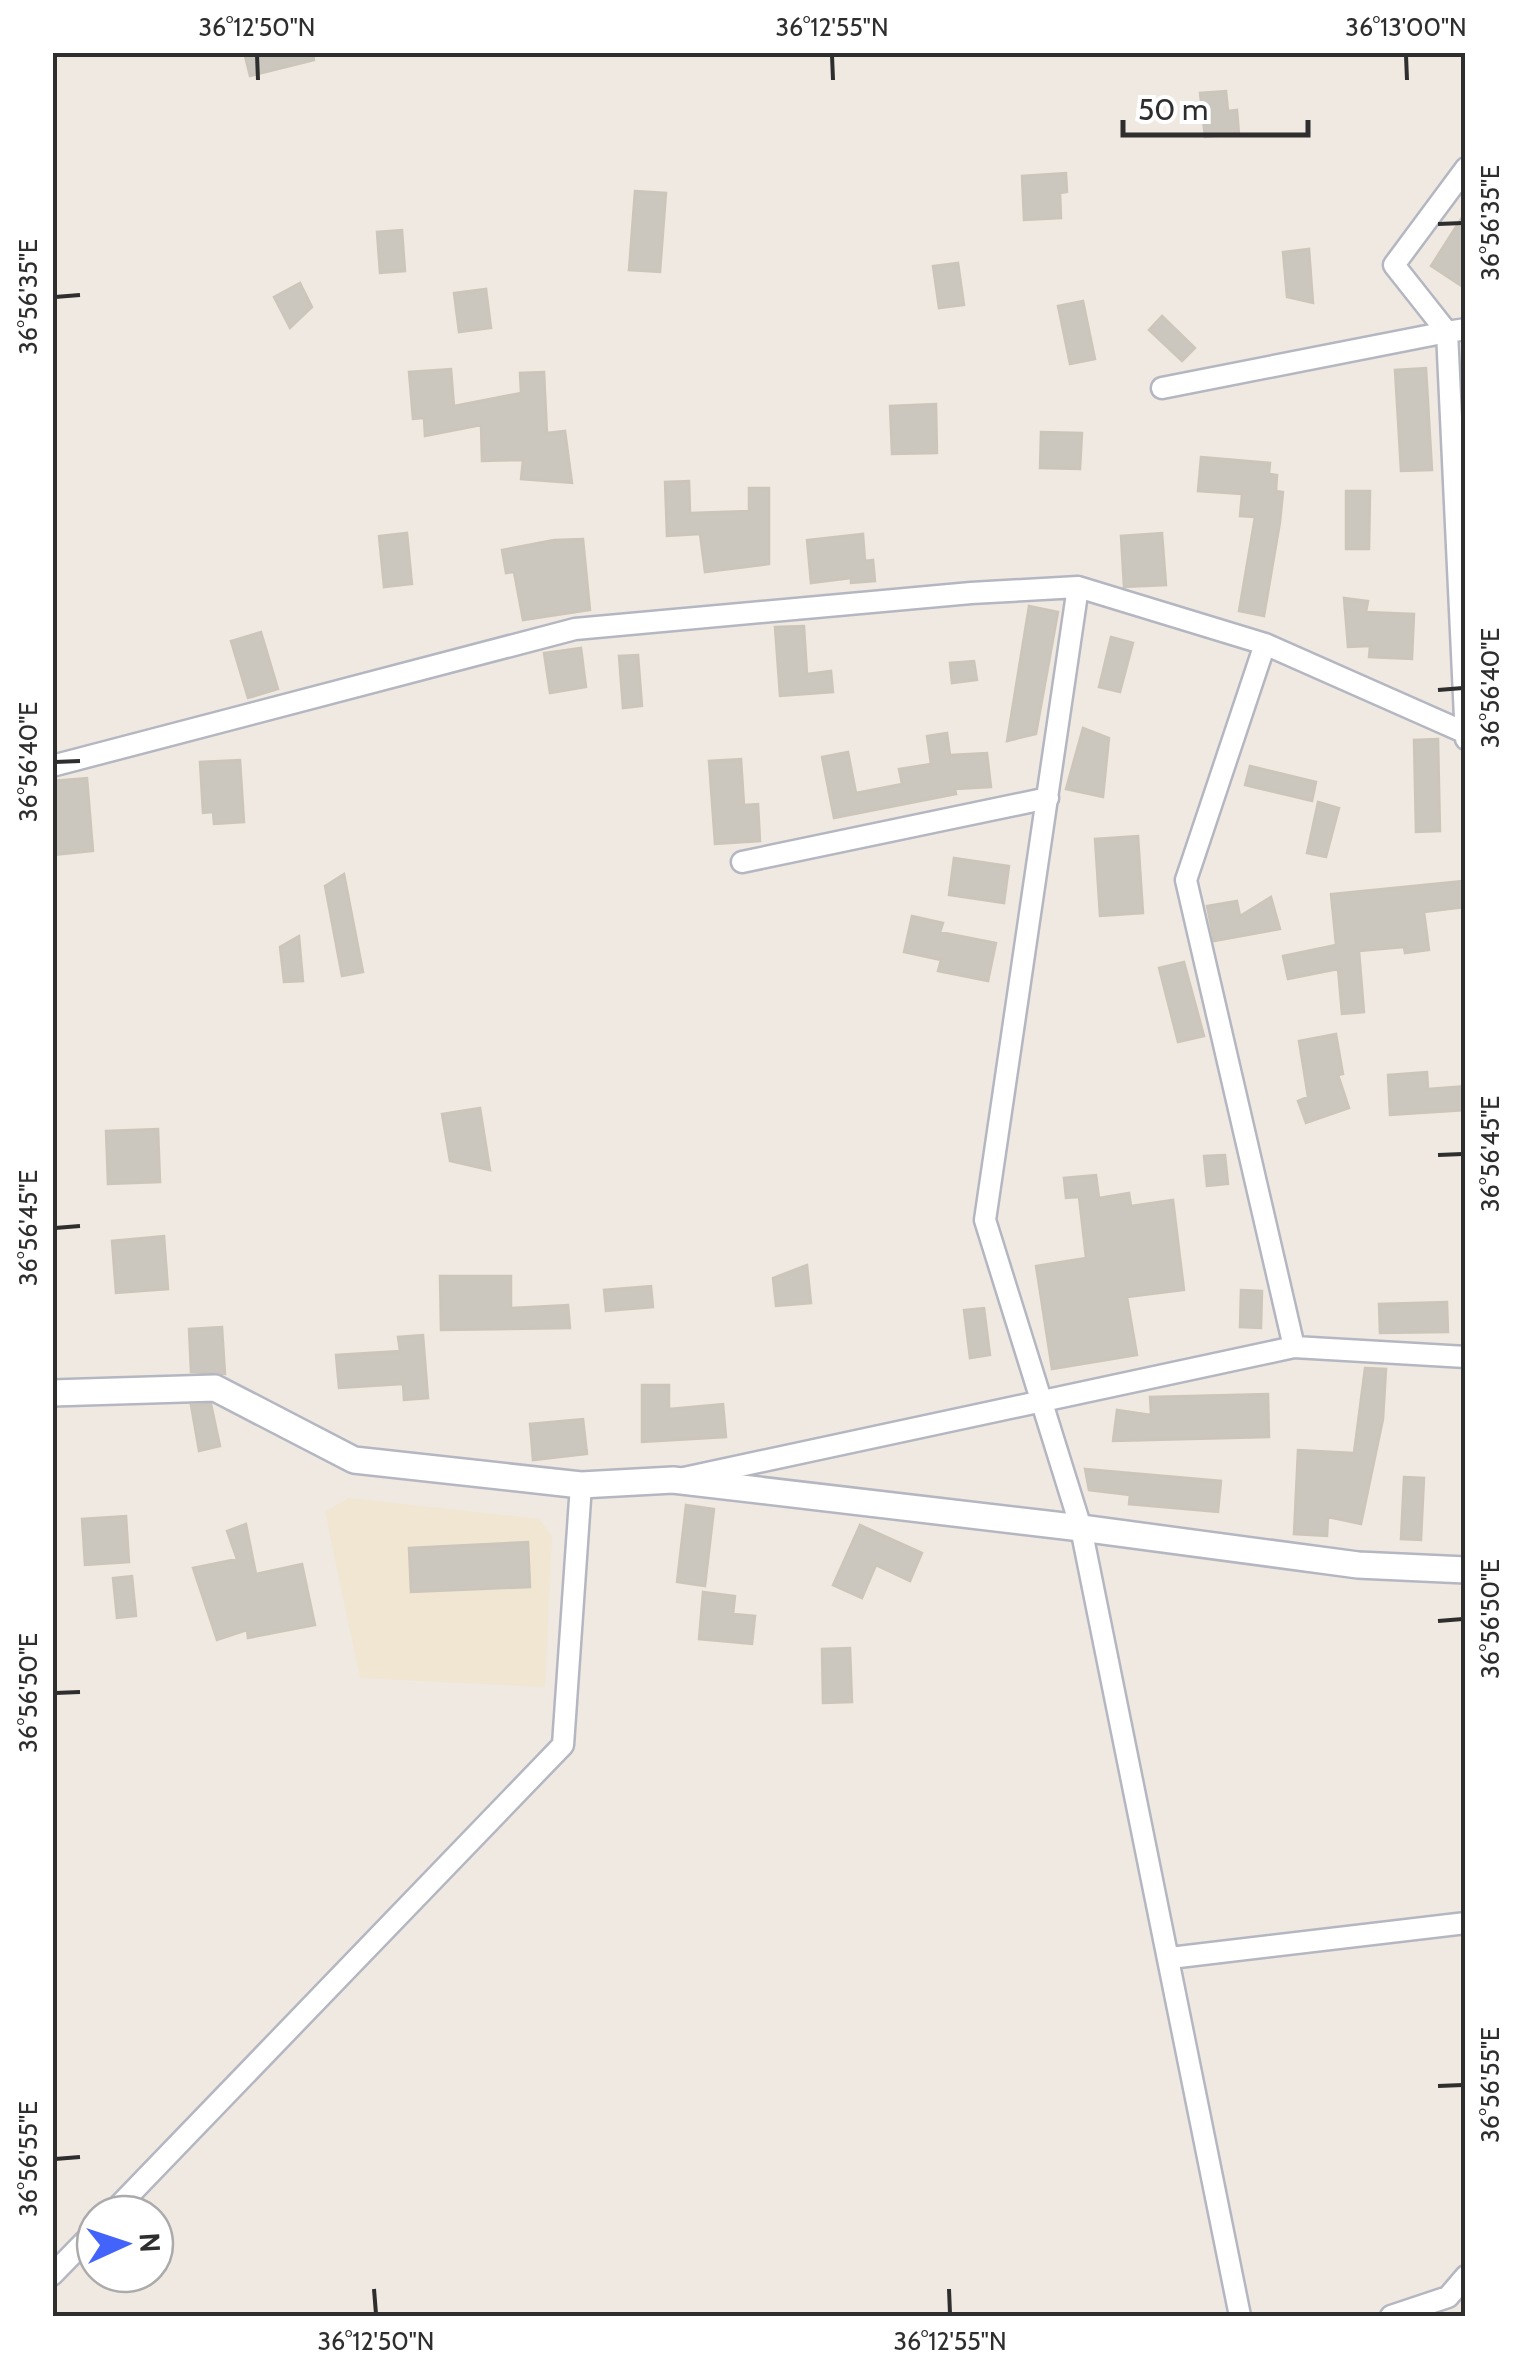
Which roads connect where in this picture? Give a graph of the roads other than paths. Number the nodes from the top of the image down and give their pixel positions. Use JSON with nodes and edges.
{"nodes":[{"id":1,"x":1466,"y":168,"type":"edge"},
{"id":2,"x":1456,"y":331,"type":"edge"},
{"id":3,"x":1162,"y":388,"type":"dead end"},
{"id":4,"x":1078,"y":587,"type":"junction"},
{"id":5,"x":1265,"y":644,"type":"junction"},
{"id":6,"x":1465,"y":735,"type":"edge"},
{"id":7,"x":52,"y":766,"type":"edge"},
{"id":8,"x":1048,"y":798,"type":"junction"},
{"id":9,"x":742,"y":862,"type":"dead end"},
{"id":10,"x":1294,"y":1347,"type":"junction"},
{"id":11,"x":1466,"y":1358,"type":"edge"},
{"id":12,"x":52,"y":1394,"type":"edge"},
{"id":13,"x":1041,"y":1399,"type":"junction"},
{"id":14,"x":673,"y":1480,"type":"junction"},
{"id":15,"x":581,"y":1484,"type":"junction"},
{"id":16,"x":1081,"y":1528,"type":"junction"},
{"id":17,"x":1466,"y":1570,"type":"edge"},
{"id":18,"x":1466,"y":1923,"type":"edge"},
{"id":19,"x":1170,"y":1958,"type":"junction"},
{"id":20,"x":130,"y":2194,"type":"edge"},
{"id":21,"x":75,"y":2251,"type":"edge"},
{"id":22,"x":52,"y":2275,"type":"edge"},
{"id":23,"x":1466,"y":2276,"type":"edge"},
{"id":24,"x":1240,"y":2316,"type":"edge"},
{"id":25,"x":1391,"y":2316,"type":"edge"}],
"edges":[{"from":1,"to":2,"type":"street"},
{"from":2,"to":3,"type":"street"},
{"from":2,"to":6,"type":"street"},
{"from":4,"to":5,"type":"street"},
{"from":4,"to":7,"type":"street"},
{"from":4,"to":8,"type":"street"},
{"from":5,"to":6,"type":"street"},
{"from":5,"to":10,"type":"street"},
{"from":8,"to":9,"type":"street"},
{"from":8,"to":13,"type":"street"},
{"from":10,"to":11,"type":"street"},
{"from":10,"to":13,"type":"street"},
{"from":12,"to":15,"type":"street"},
{"from":13,"to":14,"type":"street"},
{"from":13,"to":16,"type":"street"},
{"from":14,"to":15,"type":"street"},
{"from":14,"to":16,"type":"street"},
{"from":15,"to":20,"type":"street"},
{"from":16,"to":17,"type":"street"},
{"from":16,"to":19,"type":"street"},
{"from":18,"to":19,"type":"street"},
{"from":19,"to":24,"type":"street"},
{"from":21,"to":22,"type":"street"},
{"from":23,"to":25,"type":"street"}]}
